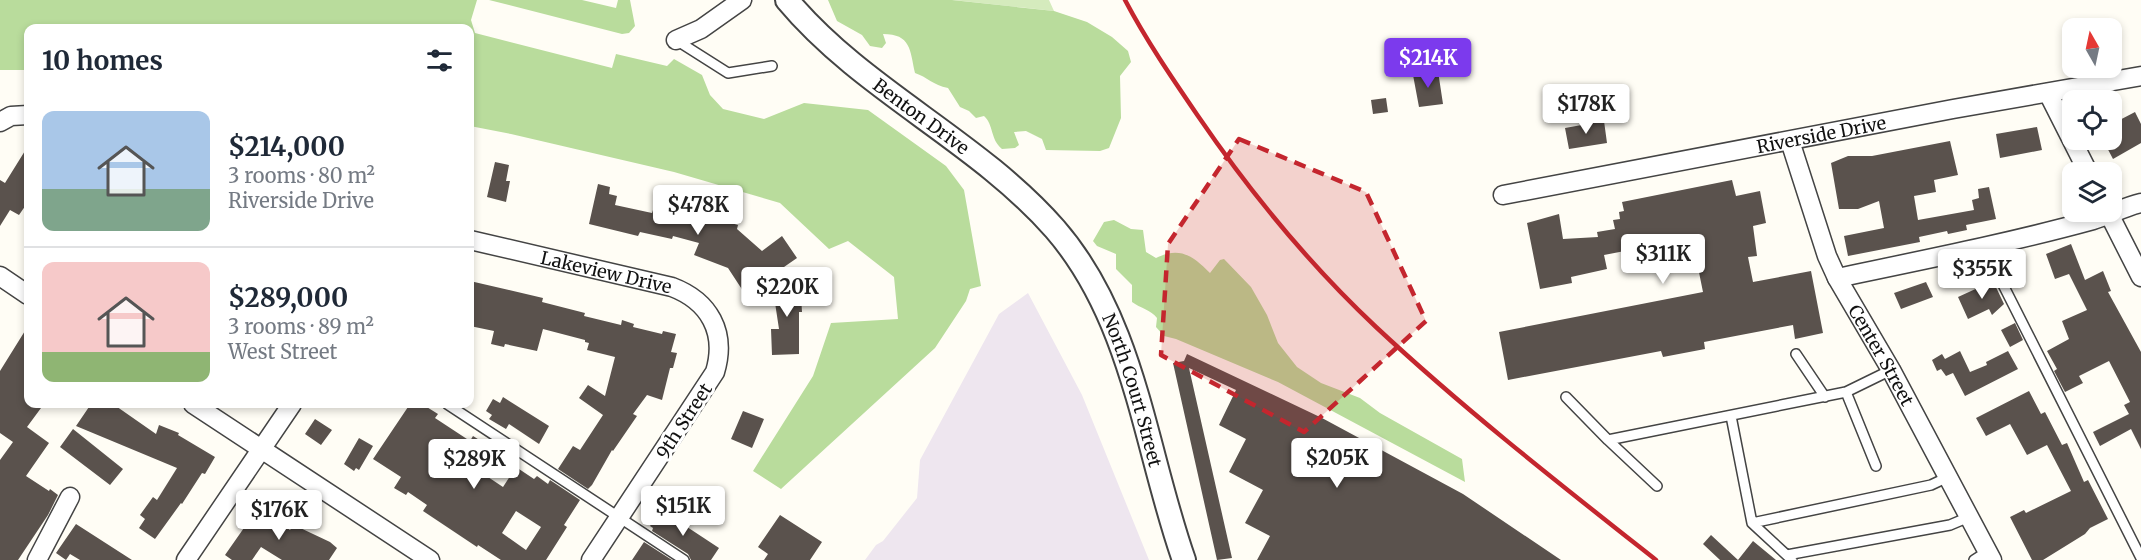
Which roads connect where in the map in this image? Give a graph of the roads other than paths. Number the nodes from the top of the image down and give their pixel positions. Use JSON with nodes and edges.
{"nodes":[{"id":1,"x":742,"y":0,"type":"edge"},
{"id":2,"x":787,"y":0,"type":"edge"},
{"id":3,"x":676,"y":40,"type":"joint"},
{"id":4,"x":771,"y":66,"type":"dead end"},
{"id":5,"x":2141,"y":76,"type":"edge"},
{"id":6,"x":2048,"y":93,"type":"junction"},
{"id":7,"x":24,"y":115,"type":"edge"},
{"id":8,"x":0,"y":122,"type":"edge"},
{"id":9,"x":1790,"y":141,"type":"junction"},
{"id":10,"x":2083,"y":162,"type":"edge"},
{"id":11,"x":1503,"y":195,"type":"dead end"},
{"id":12,"x":2141,"y":203,"type":"edge"},
{"id":13,"x":2122,"y":208,"type":"edge"},
{"id":14,"x":2085,"y":222,"type":"edge"},
{"id":15,"x":2113,"y":222,"type":"edge"},
{"id":16,"x":1056,"y":231,"type":"joint"},
{"id":17,"x":474,"y":241,"type":"edge"},
{"id":18,"x":1984,"y":247,"type":"junction"},
{"id":19,"x":0,"y":276,"type":"edge"},
{"id":20,"x":2141,"y":277,"type":"edge"},
{"id":21,"x":1838,"y":278,"type":"junction"},
{"id":22,"x":24,"y":292,"type":"edge"},
{"id":23,"x":718,"y":336,"type":"joint"},
{"id":24,"x":1796,"y":354,"type":"dead end"},
{"id":25,"x":1891,"y":370,"type":"junction"},
{"id":26,"x":1846,"y":392,"type":"junction"},
{"id":27,"x":1825,"y":397,"type":"junction"},
{"id":28,"x":1566,"y":398,"type":"dead end"},
{"id":29,"x":200,"y":408,"type":"edge"},
{"id":30,"x":289,"y":408,"type":"edge"},
{"id":31,"x":453,"y":408,"type":"edge"},
{"id":32,"x":1731,"y":416,"type":"junction"},
{"id":33,"x":1608,"y":440,"type":"junction"},
{"id":34,"x":261,"y":448,"type":"junction"},
{"id":35,"x":1875,"y":466,"type":"dead end"},
{"id":36,"x":1948,"y":477,"type":"junction"},
{"id":37,"x":1657,"y":486,"type":"dead end"},
{"id":38,"x":70,"y":497,"type":"dead end"},
{"id":39,"x":1969,"y":517,"type":"junction"},
{"id":40,"x":620,"y":518,"type":"junction"},
{"id":41,"x":1752,"y":523,"type":"junction"},
{"id":42,"x":1985,"y":557,"type":"edge"},
{"id":43,"x":1789,"y":558,"type":"edge"},
{"id":44,"x":2141,"y":558,"type":"edge"},
{"id":45,"x":37,"y":560,"type":"edge"},
{"id":46,"x":186,"y":560,"type":"edge"},
{"id":47,"x":430,"y":560,"type":"edge"},
{"id":48,"x":591,"y":560,"type":"edge"},
{"id":49,"x":684,"y":560,"type":"edge"},
{"id":50,"x":1184,"y":560,"type":"edge"}],
"edges":[{"from":1,"to":3,"type":"street"},
{"from":2,"to":16,"type":"street","name":"Benton Drive"},
{"from":3,"to":4,"type":"lane"},
{"from":5,"to":6,"type":"street","name":"Riverside Drive"},
{"from":6,"to":9,"type":"street","name":"Riverside Drive"},
{"from":6,"to":10,"type":"street"},
{"from":7,"to":8,"type":"street"},
{"from":9,"to":11,"type":"street","name":"Riverside Drive"},
{"from":9,"to":21,"type":"street","name":"Center Street"},
{"from":12,"to":13,"type":"street"},
{"from":14,"to":18,"type":"street"},
{"from":15,"to":20,"type":"street"},
{"from":16,"to":50,"type":"street","name":"North Court Street"},
{"from":17,"to":23,"type":"street","name":"Lakeview Drive"},
{"from":18,"to":21,"type":"street"},
{"from":18,"to":44,"type":"lane"},
{"from":19,"to":22,"type":"street"},
{"from":21,"to":25,"type":"street","name":"Center Street"},
{"from":23,"to":40,"type":"street","name":"9th Street"},
{"from":24,"to":27,"type":"lane"},
{"from":25,"to":26,"type":"lane"},
{"from":25,"to":36,"type":"street","name":"Center Street"},
{"from":26,"to":27,"type":"lane"},
{"from":26,"to":35,"type":"lane"},
{"from":27,"to":32,"type":"lane"},
{"from":28,"to":33,"type":"lane"},
{"from":29,"to":34,"type":"street"},
{"from":30,"to":34,"type":"street"},
{"from":31,"to":40,"type":"lane"},
{"from":32,"to":33,"type":"lane"},
{"from":32,"to":41,"type":"lane"},
{"from":33,"to":37,"type":"lane"},
{"from":34,"to":46,"type":"street"},
{"from":34,"to":47,"type":"street"},
{"from":36,"to":39,"type":"street","name":"Center Street"},
{"from":36,"to":41,"type":"lane"},
{"from":38,"to":45,"type":"street"},
{"from":39,"to":42,"type":"street","name":"Center Street"},
{"from":39,"to":43,"type":"lane"},
{"from":40,"to":48,"type":"street","name":"9th Street"},
{"from":40,"to":49,"type":"lane"},
{"from":41,"to":43,"type":"lane"}]}
